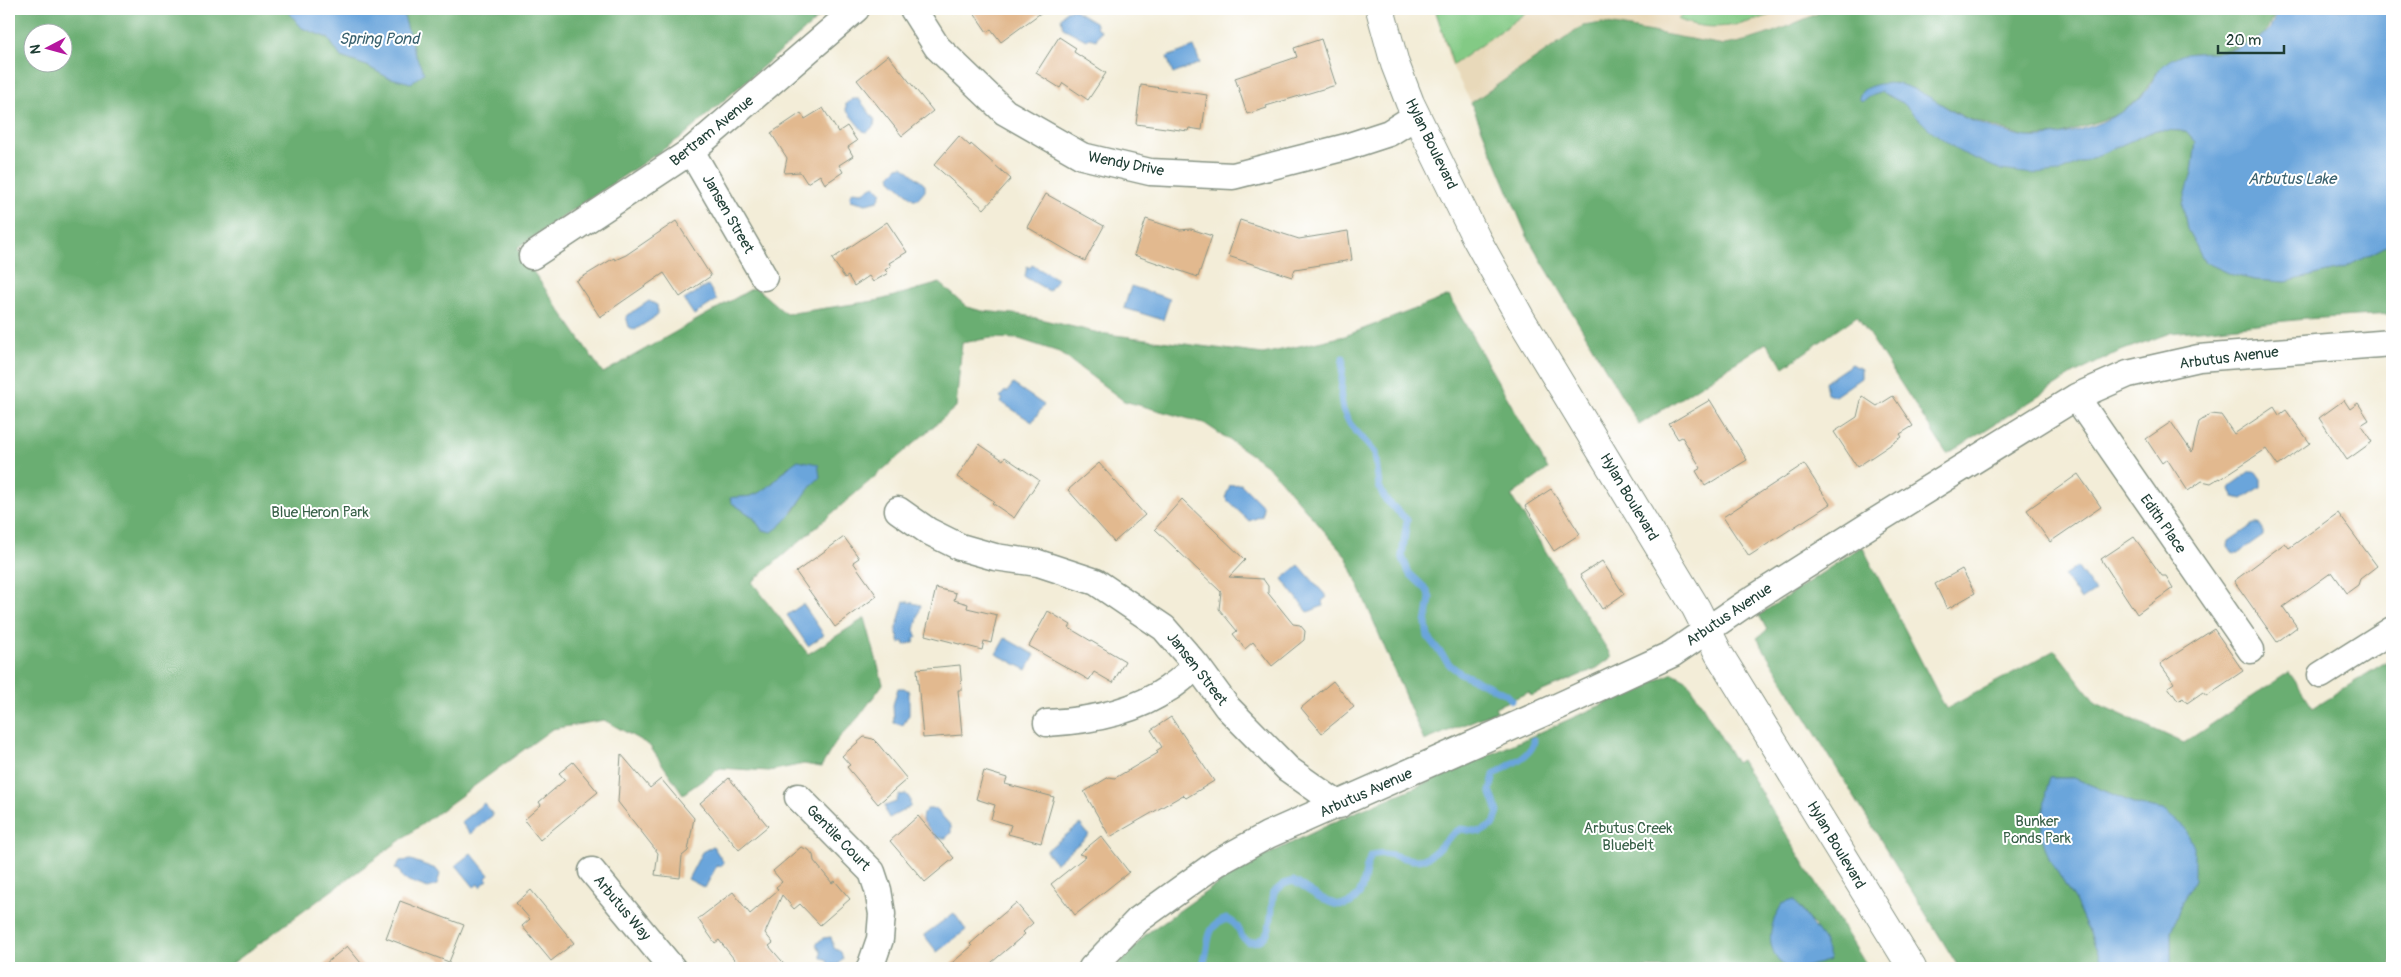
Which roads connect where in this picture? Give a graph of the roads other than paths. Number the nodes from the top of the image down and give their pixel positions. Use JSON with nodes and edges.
{"nodes":[{"id":1,"x":856,"y":9,"type":"edge"},
{"id":2,"x":913,"y":9,"type":"edge"},
{"id":3,"x":1380,"y":9,"type":"edge"},
{"id":4,"x":1416,"y":116,"type":"junction"},
{"id":5,"x":691,"y":151,"type":"junction"},
{"id":6,"x":532,"y":256,"type":"dead end"},
{"id":7,"x":764,"y":277,"type":"dead end"},
{"id":8,"x":2392,"y":344,"type":"edge"},
{"id":9,"x":2076,"y":397,"type":"junction"},
{"id":10,"x":898,"y":510,"type":"dead end"},
{"id":11,"x":1707,"y":629,"type":"junction"},
{"id":12,"x":2392,"y":630,"type":"edge"},
{"id":13,"x":2251,"y":650,"type":"dead end"},
{"id":14,"x":1197,"y":666,"type":"junction"},
{"id":15,"x":2321,"y":675,"type":"dead end"},
{"id":16,"x":1047,"y":724,"type":"dead end"},
{"id":17,"x":798,"y":797,"type":"dead end"},
{"id":18,"x":1339,"y":805,"type":"junction"},
{"id":19,"x":592,"y":871,"type":"dead end"},
{"id":20,"x":672,"y":968,"type":"edge"},
{"id":21,"x":870,"y":968,"type":"edge"},
{"id":22,"x":1092,"y":968,"type":"edge"},
{"id":23,"x":1912,"y":968,"type":"edge"}],
"edges":[{"from":1,"to":5,"type":"street","name":"Bertram Avenue"},
{"from":2,"to":4,"type":"street","name":"Wendy Drive"},
{"from":3,"to":4,"type":"main road","name":"Hylan Boulevard"},
{"from":4,"to":11,"type":"main road","name":"Hylan Boulevard"},
{"from":5,"to":6,"type":"street","name":"Bertram Avenue"},
{"from":5,"to":7,"type":"street","name":"Jansen Street"},
{"from":8,"to":9,"type":"street","name":"Arbutus Avenue"},
{"from":9,"to":11,"type":"street","name":"Arbutus Avenue"},
{"from":9,"to":13,"type":"street","name":"Edith Place"},
{"from":10,"to":14,"type":"street","name":"Jansen Street"},
{"from":11,"to":18,"type":"street","name":"Arbutus Avenue"},
{"from":11,"to":23,"type":"main road","name":"Hylan Boulevard"},
{"from":12,"to":15,"type":"street"},
{"from":14,"to":16,"type":"street"},
{"from":14,"to":18,"type":"street","name":"Jansen Street"},
{"from":17,"to":21,"type":"street","name":"Gentile Court"},
{"from":18,"to":22,"type":"street","name":"Arbutus Avenue"},
{"from":19,"to":20,"type":"street","name":"Arbutus Way"}]}
